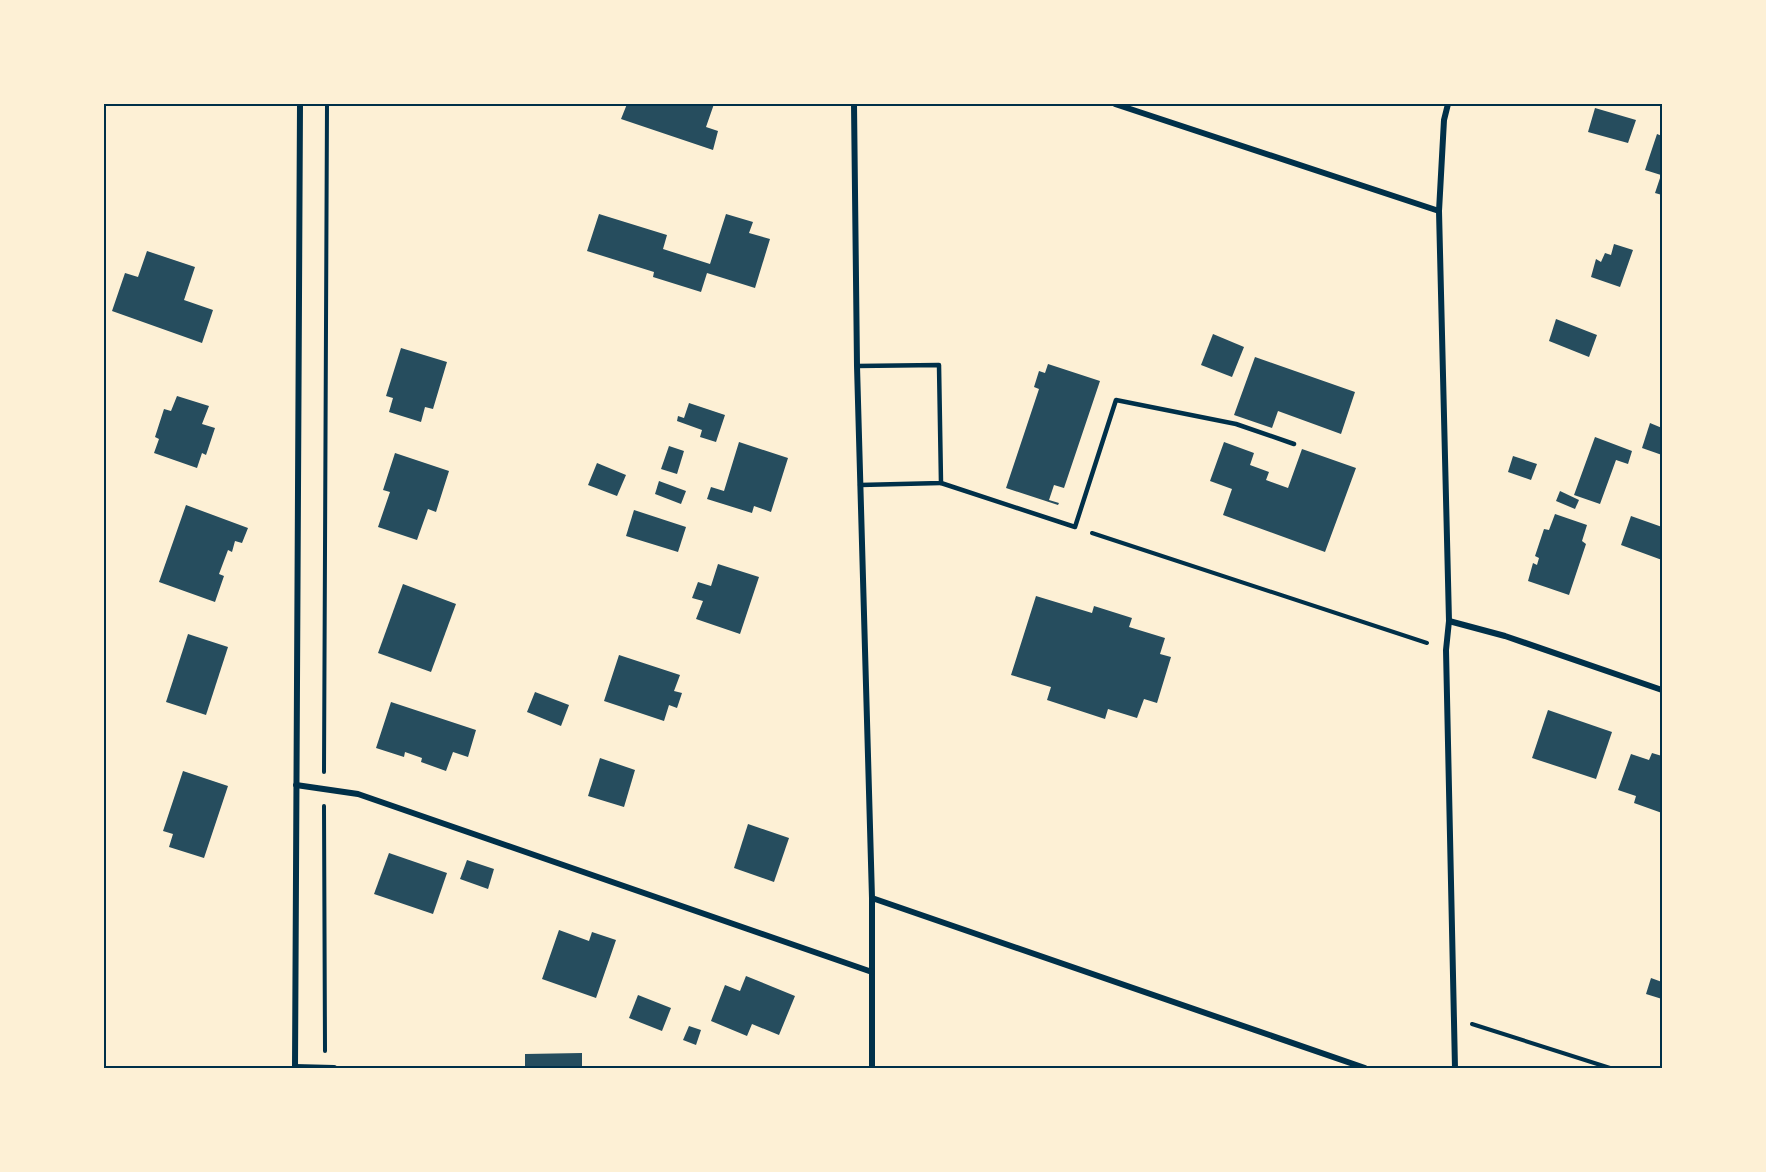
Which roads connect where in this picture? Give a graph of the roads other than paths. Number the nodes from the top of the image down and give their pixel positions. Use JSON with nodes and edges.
{"nodes":[{"id":1,"x":300,"y":104,"type":"edge"},
{"id":2,"x":854,"y":104,"type":"edge"},
{"id":3,"x":1115,"y":104,"type":"edge"},
{"id":4,"x":1448,"y":104,"type":"edge"},
{"id":5,"x":1439,"y":211,"type":"junction"},
{"id":6,"x":856,"y":366,"type":"junction"},
{"id":7,"x":1294,"y":444,"type":"dead end"},
{"id":8,"x":941,"y":483,"type":"junction"},
{"id":9,"x":860,"y":485,"type":"junction"},
{"id":10,"x":1449,"y":621,"type":"junction"},
{"id":11,"x":1662,"y":690,"type":"edge"},
{"id":12,"x":296,"y":785,"type":"junction"},
{"id":13,"x":872,"y":898,"type":"junction"},
{"id":14,"x":872,"y":972,"type":"junction"},
{"id":15,"x":295,"y":1068,"type":"edge"},
{"id":16,"x":325,"y":1068,"type":"edge"},
{"id":17,"x":334,"y":1068,"type":"edge"},
{"id":18,"x":872,"y":1068,"type":"edge"},
{"id":19,"x":1365,"y":1068,"type":"edge"},
{"id":20,"x":1455,"y":1068,"type":"edge"}],
"edges":[{"from":1,"to":12,"type":"street"},
{"from":2,"to":6,"type":"street"},
{"from":3,"to":5,"type":"street"},
{"from":4,"to":5,"type":"street"},
{"from":5,"to":10,"type":"street"},
{"from":6,"to":8,"type":"lane"},
{"from":6,"to":9,"type":"street"},
{"from":7,"to":8,"type":"lane"},
{"from":8,"to":9,"type":"lane"},
{"from":9,"to":13,"type":"street"},
{"from":10,"to":11,"type":"street"},
{"from":10,"to":20,"type":"street"},
{"from":12,"to":14,"type":"street"},
{"from":12,"to":15,"type":"street"},
{"from":13,"to":14,"type":"street"},
{"from":13,"to":19,"type":"street"},
{"from":14,"to":18,"type":"street"},
{"from":15,"to":16,"type":"street"},
{"from":16,"to":17,"type":"street"}]}
